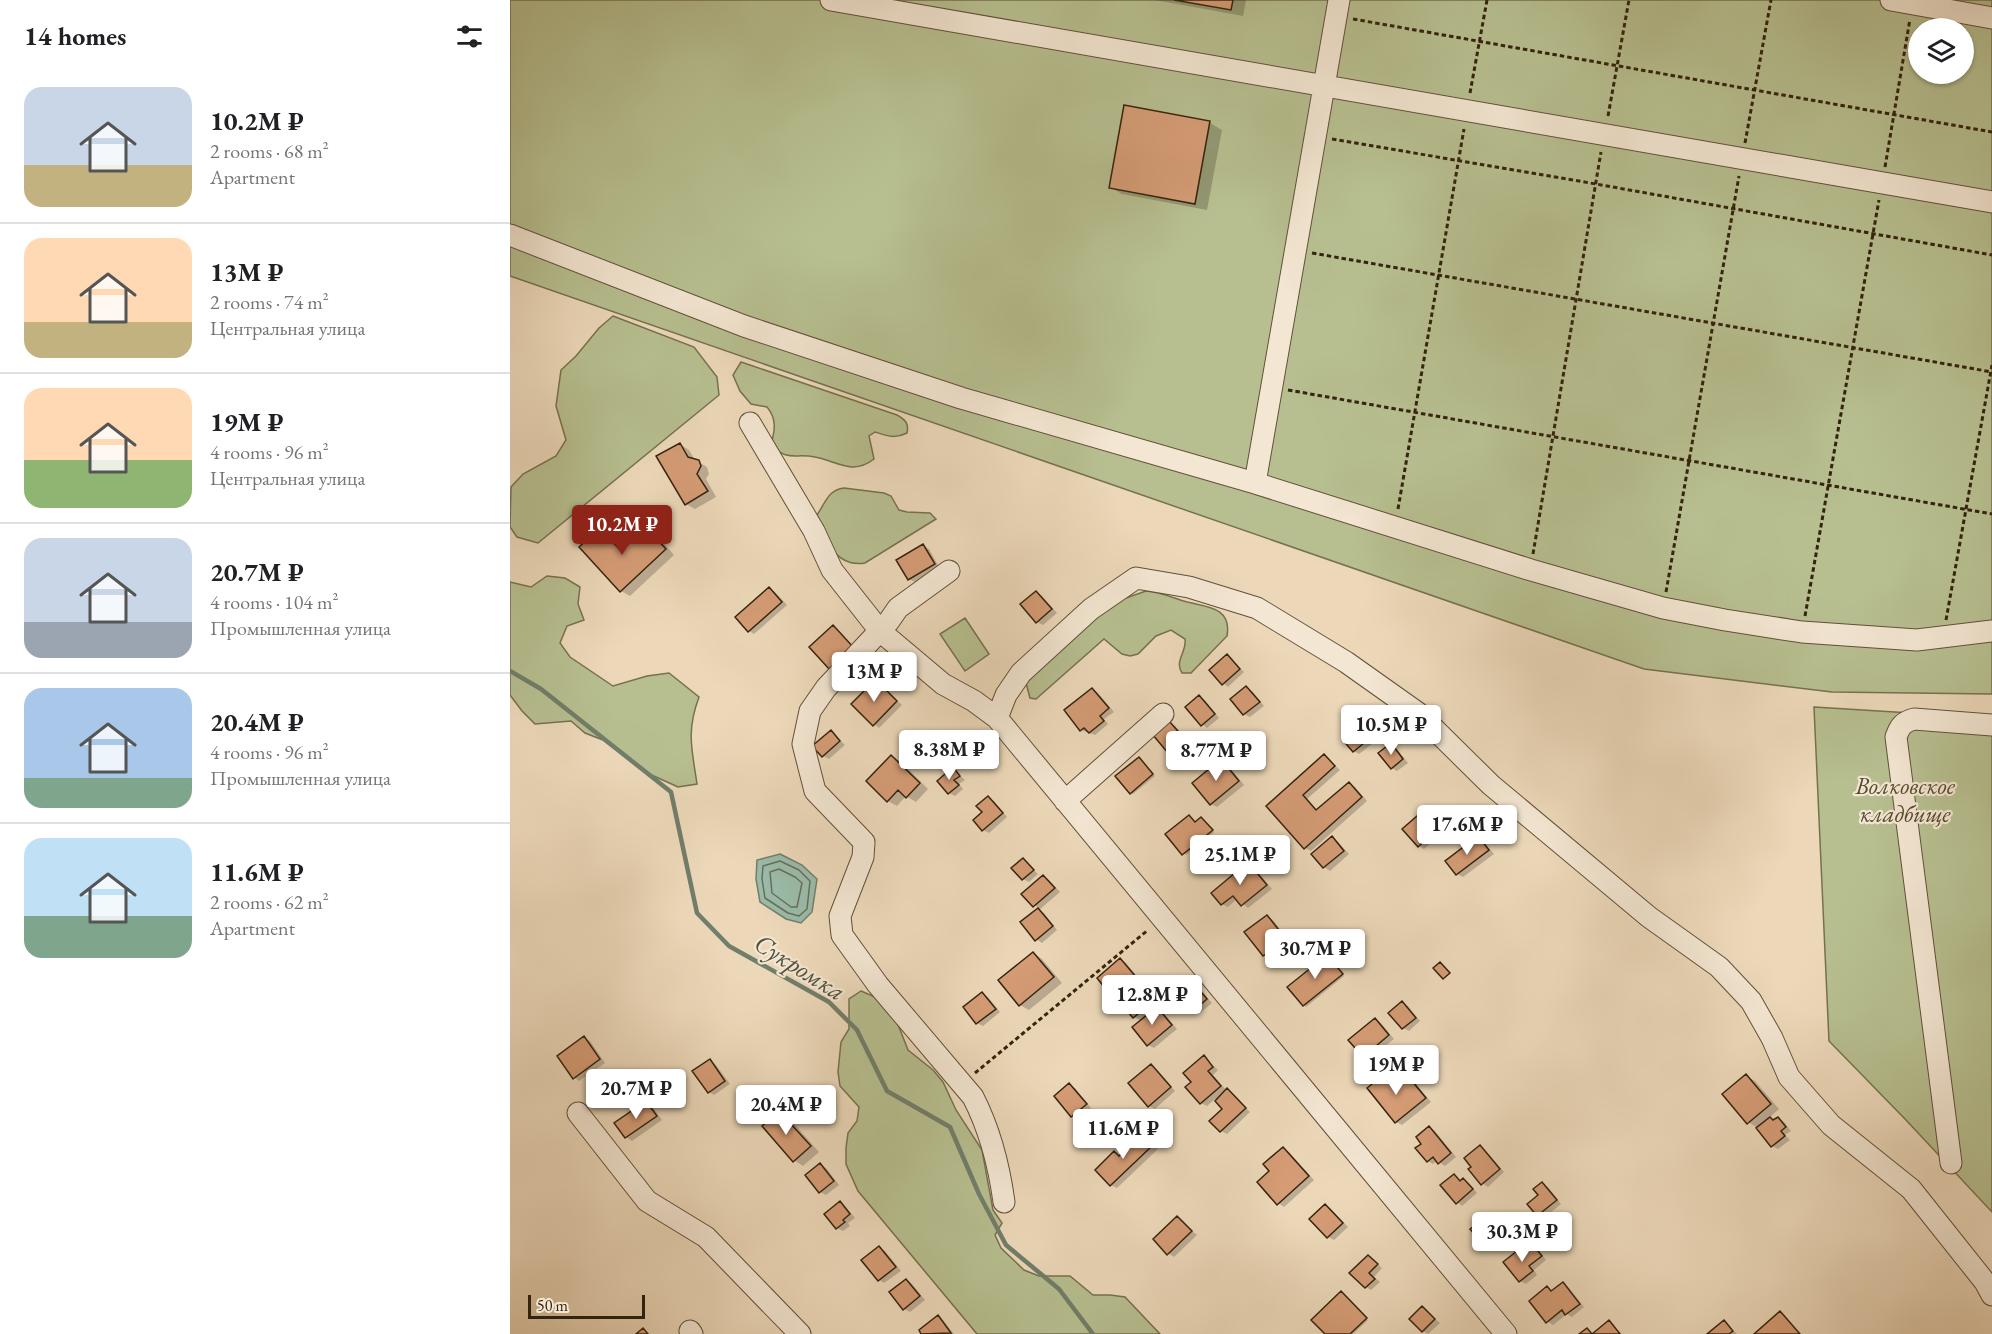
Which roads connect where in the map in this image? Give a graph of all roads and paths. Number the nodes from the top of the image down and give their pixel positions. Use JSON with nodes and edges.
{"nodes":[{"id":1,"x":831,"y":0,"type":"edge"},
{"id":2,"x":1487,"y":0,"type":"edge"},
{"id":3,"x":1629,"y":0,"type":"edge"},
{"id":4,"x":1771,"y":0,"type":"edge"},
{"id":5,"x":1891,"y":0,"type":"edge"},
{"id":6,"x":1338,"y":8,"type":"edge"},
{"id":7,"x":1992,"y":18,"type":"edge"},
{"id":8,"x":1479,"y":42,"type":"junction"},
{"id":9,"x":1617,"y":67,"type":"junction"},
{"id":10,"x":1324,"y":85,"type":"junction"},
{"id":11,"x":1755,"y":90,"type":"junction"},
{"id":12,"x":1467,"y":111,"type":"junction"},
{"id":13,"x":1992,"y":132,"type":"edge"},
{"id":14,"x":1604,"y":135,"type":"junction"},
{"id":15,"x":1315,"y":137,"type":"junction"},
{"id":16,"x":1742,"y":159,"type":"junction"},
{"id":17,"x":1458,"y":161,"type":"junction"},
{"id":18,"x":1596,"y":184,"type":"junction"},
{"id":19,"x":1992,"y":202,"type":"edge"},
{"id":20,"x":1733,"y":208,"type":"junction"},
{"id":21,"x":510,"y":235,"type":"edge"},
{"id":22,"x":1295,"y":250,"type":"junction"},
{"id":23,"x":1992,"y":255,"type":"edge"},
{"id":24,"x":1437,"y":275,"type":"junction"},
{"id":25,"x":1576,"y":299,"type":"junction"},
{"id":26,"x":1713,"y":323,"type":"junction"},
{"id":27,"x":1851,"y":348,"type":"junction"},
{"id":28,"x":1992,"y":365,"type":"edge"},
{"id":29,"x":1991,"y":372,"type":"edge"},
{"id":30,"x":1271,"y":388,"type":"junction"},
{"id":31,"x":1414,"y":413,"type":"junction"},
{"id":32,"x":750,"y":423,"type":"dead end"},
{"id":33,"x":1552,"y":437,"type":"junction"},
{"id":34,"x":1689,"y":461,"type":"junction"},
{"id":35,"x":1255,"y":483,"type":"junction"},
{"id":36,"x":1828,"y":485,"type":"junction"},
{"id":37,"x":1966,"y":509,"type":"junction"},
{"id":38,"x":1992,"y":514,"type":"edge"},
{"id":39,"x":1395,"y":526,"type":"junction"},
{"id":40,"x":1531,"y":570,"type":"junction"},
{"id":41,"x":949,"y":571,"type":"dead end"},
{"id":42,"x":1664,"y":608,"type":"junction"},
{"id":43,"x":880,"y":631,"type":"junction"},
{"id":44,"x":1992,"y":631,"type":"edge"},
{"id":45,"x":1802,"y":632,"type":"junction"},
{"id":46,"x":1943,"y":637,"type":"junction"},
{"id":47,"x":1164,"y":714,"type":"dead end"},
{"id":48,"x":997,"y":718,"type":"junction"},
{"id":49,"x":1992,"y":725,"type":"edge"},
{"id":50,"x":1065,"y":801,"type":"junction"},
{"id":51,"x":1162,"y":918,"type":"junction"},
{"id":52,"x":962,"y":1084,"type":"junction"},
{"id":53,"x":578,"y":1113,"type":"dead end"},
{"id":54,"x":1951,"y":1163,"type":"dead end"},
{"id":55,"x":1004,"y":1202,"type":"dead end"},
{"id":56,"x":1992,"y":1295,"type":"edge"},
{"id":57,"x":800,"y":1334,"type":"edge"},
{"id":58,"x":1506,"y":1334,"type":"edge"}],
"edges":[{"from":1,"to":10,"type":"street"},
{"from":2,"to":8,"type":"path"},
{"from":3,"to":9,"type":"path"},
{"from":4,"to":11,"type":"path"},
{"from":5,"to":7,"type":"street"},
{"from":6,"to":8,"type":"path"},
{"from":6,"to":10,"type":"street"},
{"from":8,"to":9,"type":"path"},
{"from":8,"to":12,"type":"path"},
{"from":9,"to":11,"type":"path"},
{"from":9,"to":14,"type":"path"},
{"from":10,"to":12,"type":"street"},
{"from":10,"to":15,"type":"street"},
{"from":11,"to":13,"type":"path"},
{"from":11,"to":16,"type":"path"},
{"from":12,"to":14,"type":"street"},
{"from":12,"to":17,"type":"path"},
{"from":14,"to":16,"type":"street"},
{"from":14,"to":18,"type":"path"},
{"from":15,"to":17,"type":"path"},
{"from":15,"to":22,"type":"street"},
{"from":16,"to":19,"type":"street"},
{"from":16,"to":20,"type":"path"},
{"from":17,"to":18,"type":"path"},
{"from":17,"to":24,"type":"path"},
{"from":18,"to":20,"type":"path"},
{"from":18,"to":25,"type":"path"},
{"from":20,"to":23,"type":"path"},
{"from":20,"to":26,"type":"path"},
{"from":21,"to":35,"type":"street"},
{"from":22,"to":24,"type":"path"},
{"from":22,"to":30,"type":"street"},
{"from":24,"to":25,"type":"path"},
{"from":24,"to":31,"type":"path"},
{"from":25,"to":26,"type":"path"},
{"from":25,"to":33,"type":"path"},
{"from":26,"to":27,"type":"path"},
{"from":26,"to":34,"type":"path"},
{"from":27,"to":29,"type":"path"},
{"from":27,"to":36,"type":"path"},
{"from":28,"to":29,"type":"path"},
{"from":29,"to":37,"type":"path"},
{"from":30,"to":31,"type":"path"},
{"from":30,"to":35,"type":"street"},
{"from":31,"to":33,"type":"path"},
{"from":31,"to":39,"type":"path"},
{"from":32,"to":43,"type":"street"},
{"from":33,"to":34,"type":"path"},
{"from":33,"to":40,"type":"path"},
{"from":34,"to":36,"type":"path"},
{"from":34,"to":42,"type":"path"},
{"from":35,"to":39,"type":"street"},
{"from":36,"to":37,"type":"path"},
{"from":36,"to":45,"type":"path"},
{"from":37,"to":38,"type":"path"},
{"from":37,"to":46,"type":"path"},
{"from":39,"to":40,"type":"street"},
{"from":40,"to":42,"type":"street"},
{"from":41,"to":43,"type":"street"},
{"from":42,"to":45,"type":"street"},
{"from":43,"to":48,"type":"street"},
{"from":43,"to":52,"type":"street"},
{"from":44,"to":46,"type":"street"},
{"from":45,"to":46,"type":"street"},
{"from":47,"to":50,"type":"street"},
{"from":48,"to":50,"type":"street"},
{"from":48,"to":56,"type":"street"},
{"from":49,"to":54,"type":"street"},
{"from":50,"to":51,"type":"street"},
{"from":51,"to":52,"type":"path"},
{"from":51,"to":58,"type":"street"},
{"from":52,"to":55,"type":"street"},
{"from":53,"to":57,"type":"street"}]}
